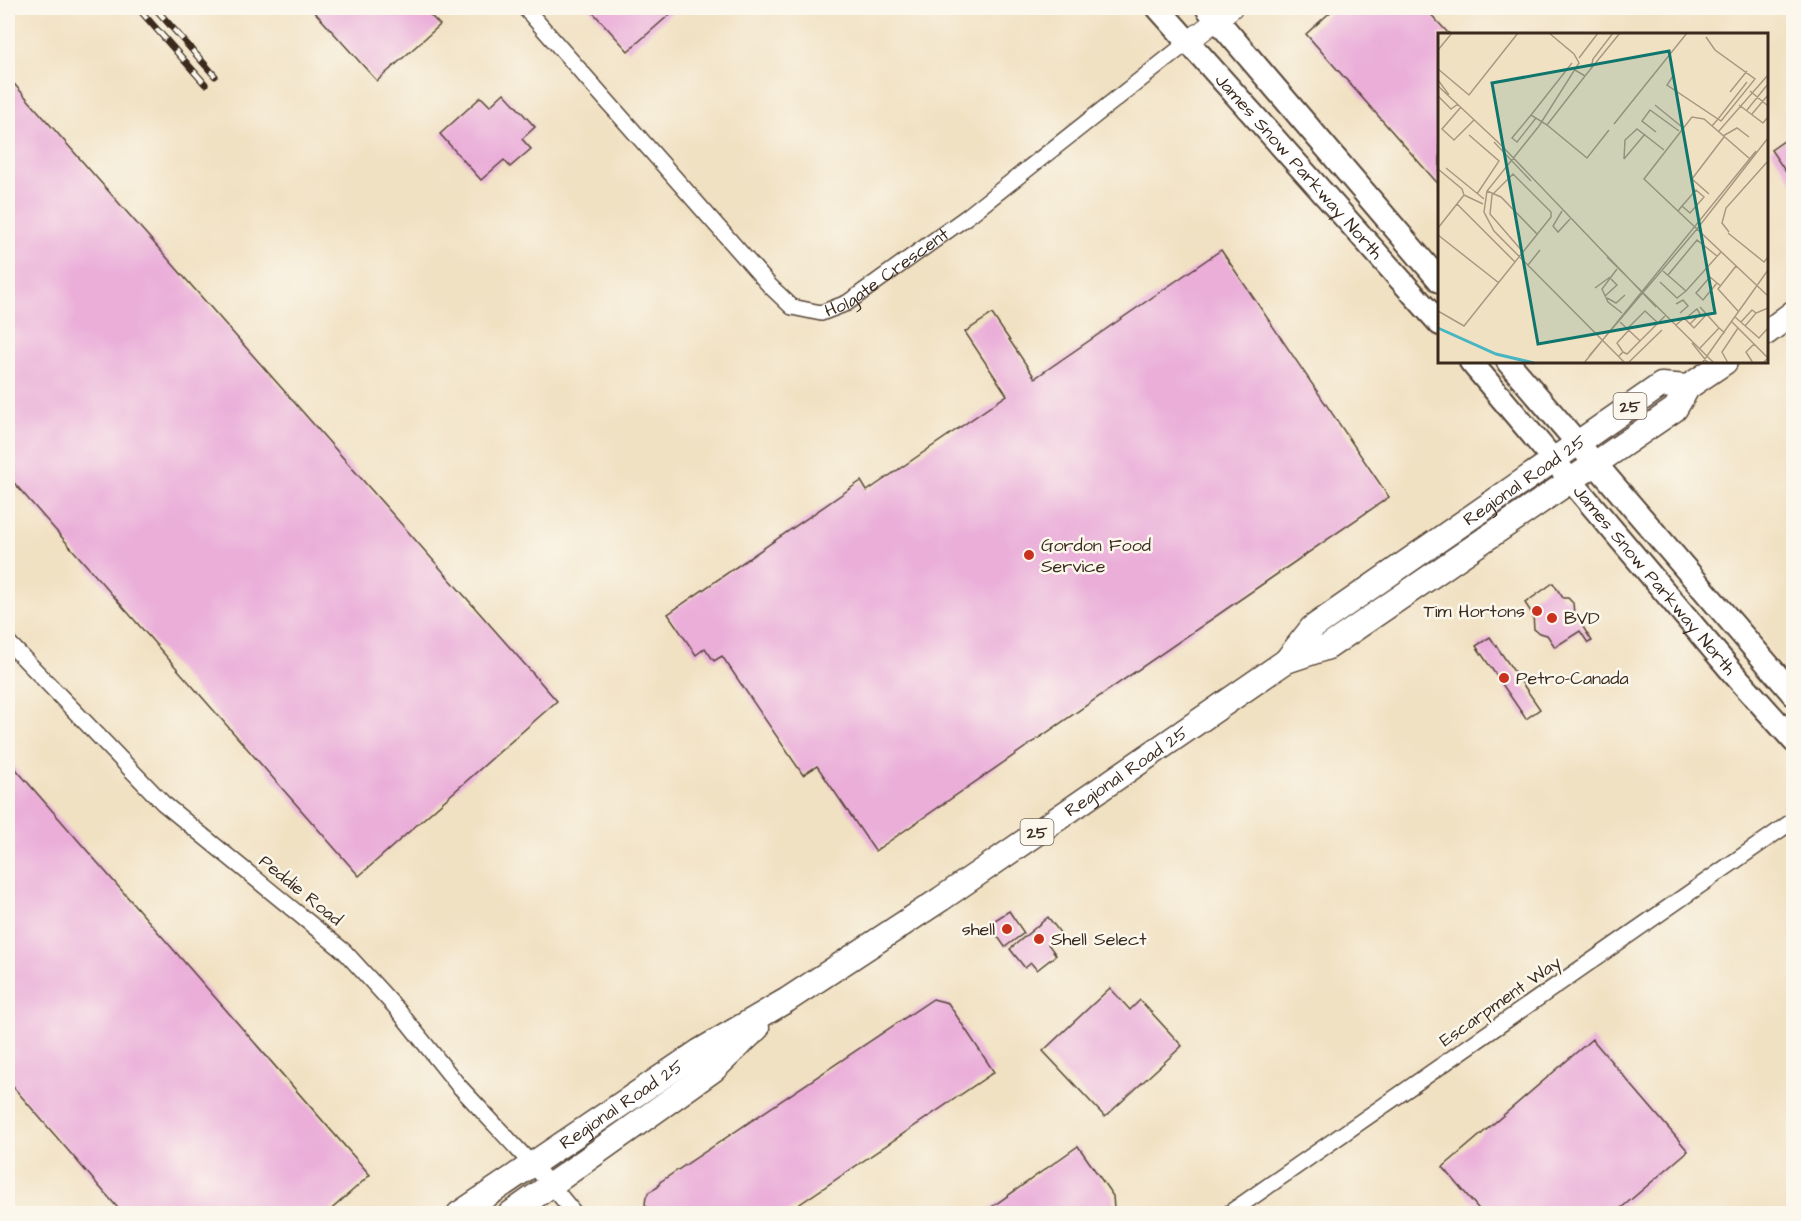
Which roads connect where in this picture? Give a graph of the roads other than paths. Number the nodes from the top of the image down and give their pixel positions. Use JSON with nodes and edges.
{"nodes":[{"id":1,"x":525,"y":8,"type":"edge"},
{"id":2,"x":1158,"y":8,"type":"edge"},
{"id":3,"x":1210,"y":21,"type":"edge"},
{"id":4,"x":1438,"y":279,"type":"edge"},
{"id":5,"x":1794,"y":312,"type":"edge"},
{"id":6,"x":1438,"y":321,"type":"edge"},
{"id":7,"x":1768,"y":332,"type":"edge"},
{"id":8,"x":1472,"y":363,"type":"edge"},
{"id":9,"x":1509,"y":363,"type":"edge"},
{"id":10,"x":1724,"y":363,"type":"edge"},
{"id":11,"x":1688,"y":387,"type":"junction"},
{"id":12,"x":1577,"y":443,"type":"junction"},
{"id":13,"x":1554,"y":459,"type":"junction"},
{"id":14,"x":1594,"y":464,"type":"junction"},
{"id":15,"x":1571,"y":480,"type":"junction"},
{"id":16,"x":8,"y":642,"type":"edge"},
{"id":17,"x":1286,"y":661,"type":"junction"},
{"id":18,"x":1794,"y":694,"type":"edge"},
{"id":19,"x":1794,"y":741,"type":"edge"},
{"id":20,"x":1794,"y":820,"type":"edge"},
{"id":21,"x":787,"y":1000,"type":"junction"},
{"id":22,"x":532,"y":1164,"type":"junction"},
{"id":23,"x":552,"y":1186,"type":"junction"},
{"id":24,"x":459,"y":1214,"type":"edge"},
{"id":25,"x":510,"y":1214,"type":"edge"},
{"id":26,"x":575,"y":1214,"type":"edge"},
{"id":27,"x":1228,"y":1214,"type":"edge"}],
"edges":[{"from":1,"to":3,"type":"street","name":"Holgate Crescent"},
{"from":2,"to":3,"type":"main road","name":"James Snow Parkway North"},
{"from":3,"to":4,"type":"main road","name":"James Snow Parkway North"},
{"from":3,"to":6,"type":"main road","name":"James Snow Parkway North"},
{"from":5,"to":7,"type":"main road"},
{"from":8,"to":13,"type":"main road","name":"James Snow Parkway North"},
{"from":9,"to":12,"type":"main road","name":"James Snow Parkway North"},
{"from":10,"to":11,"type":"main road","name":"Regional Road 25","number":"25"},
{"from":11,"to":12,"type":"main road","name":"Regional Road 25","number":"25"},
{"from":11,"to":14,"type":"main road","name":"Regional Road 25","number":"25"},
{"from":12,"to":13,"type":"main road","name":"Regional Road 25","number":"25"},
{"from":12,"to":14,"type":"main road","name":"James Snow Parkway North"},
{"from":13,"to":15,"type":"main road","name":"James Snow Parkway North"},
{"from":13,"to":17,"type":"main road","name":"Regional Road 25","number":"25"},
{"from":14,"to":15,"type":"main road","name":"Regional Road 25","number":"25"},
{"from":14,"to":18,"type":"main road","name":"James Snow Parkway North"},
{"from":15,"to":17,"type":"main road","name":"Regional Road 25","number":"25"},
{"from":15,"to":19,"type":"main road","name":"James Snow Parkway North"},
{"from":16,"to":22,"type":"street","name":"Peddie Road"},
{"from":17,"to":21,"type":"main road","name":"Regional Road 25","number":"25"},
{"from":20,"to":27,"type":"street","name":"Escarpment Way"},
{"from":21,"to":22,"type":"main road","name":"Regional Road 25","number":"25"},
{"from":21,"to":23,"type":"main road","name":"Regional Road 25","number":"25"},
{"from":22,"to":23,"type":"street","name":"Peddie Road"},
{"from":22,"to":24,"type":"main road","name":"Regional Road 25","number":"25"},
{"from":23,"to":25,"type":"main road","name":"Regional Road 25","number":"25"},
{"from":23,"to":26,"type":"street"}]}
